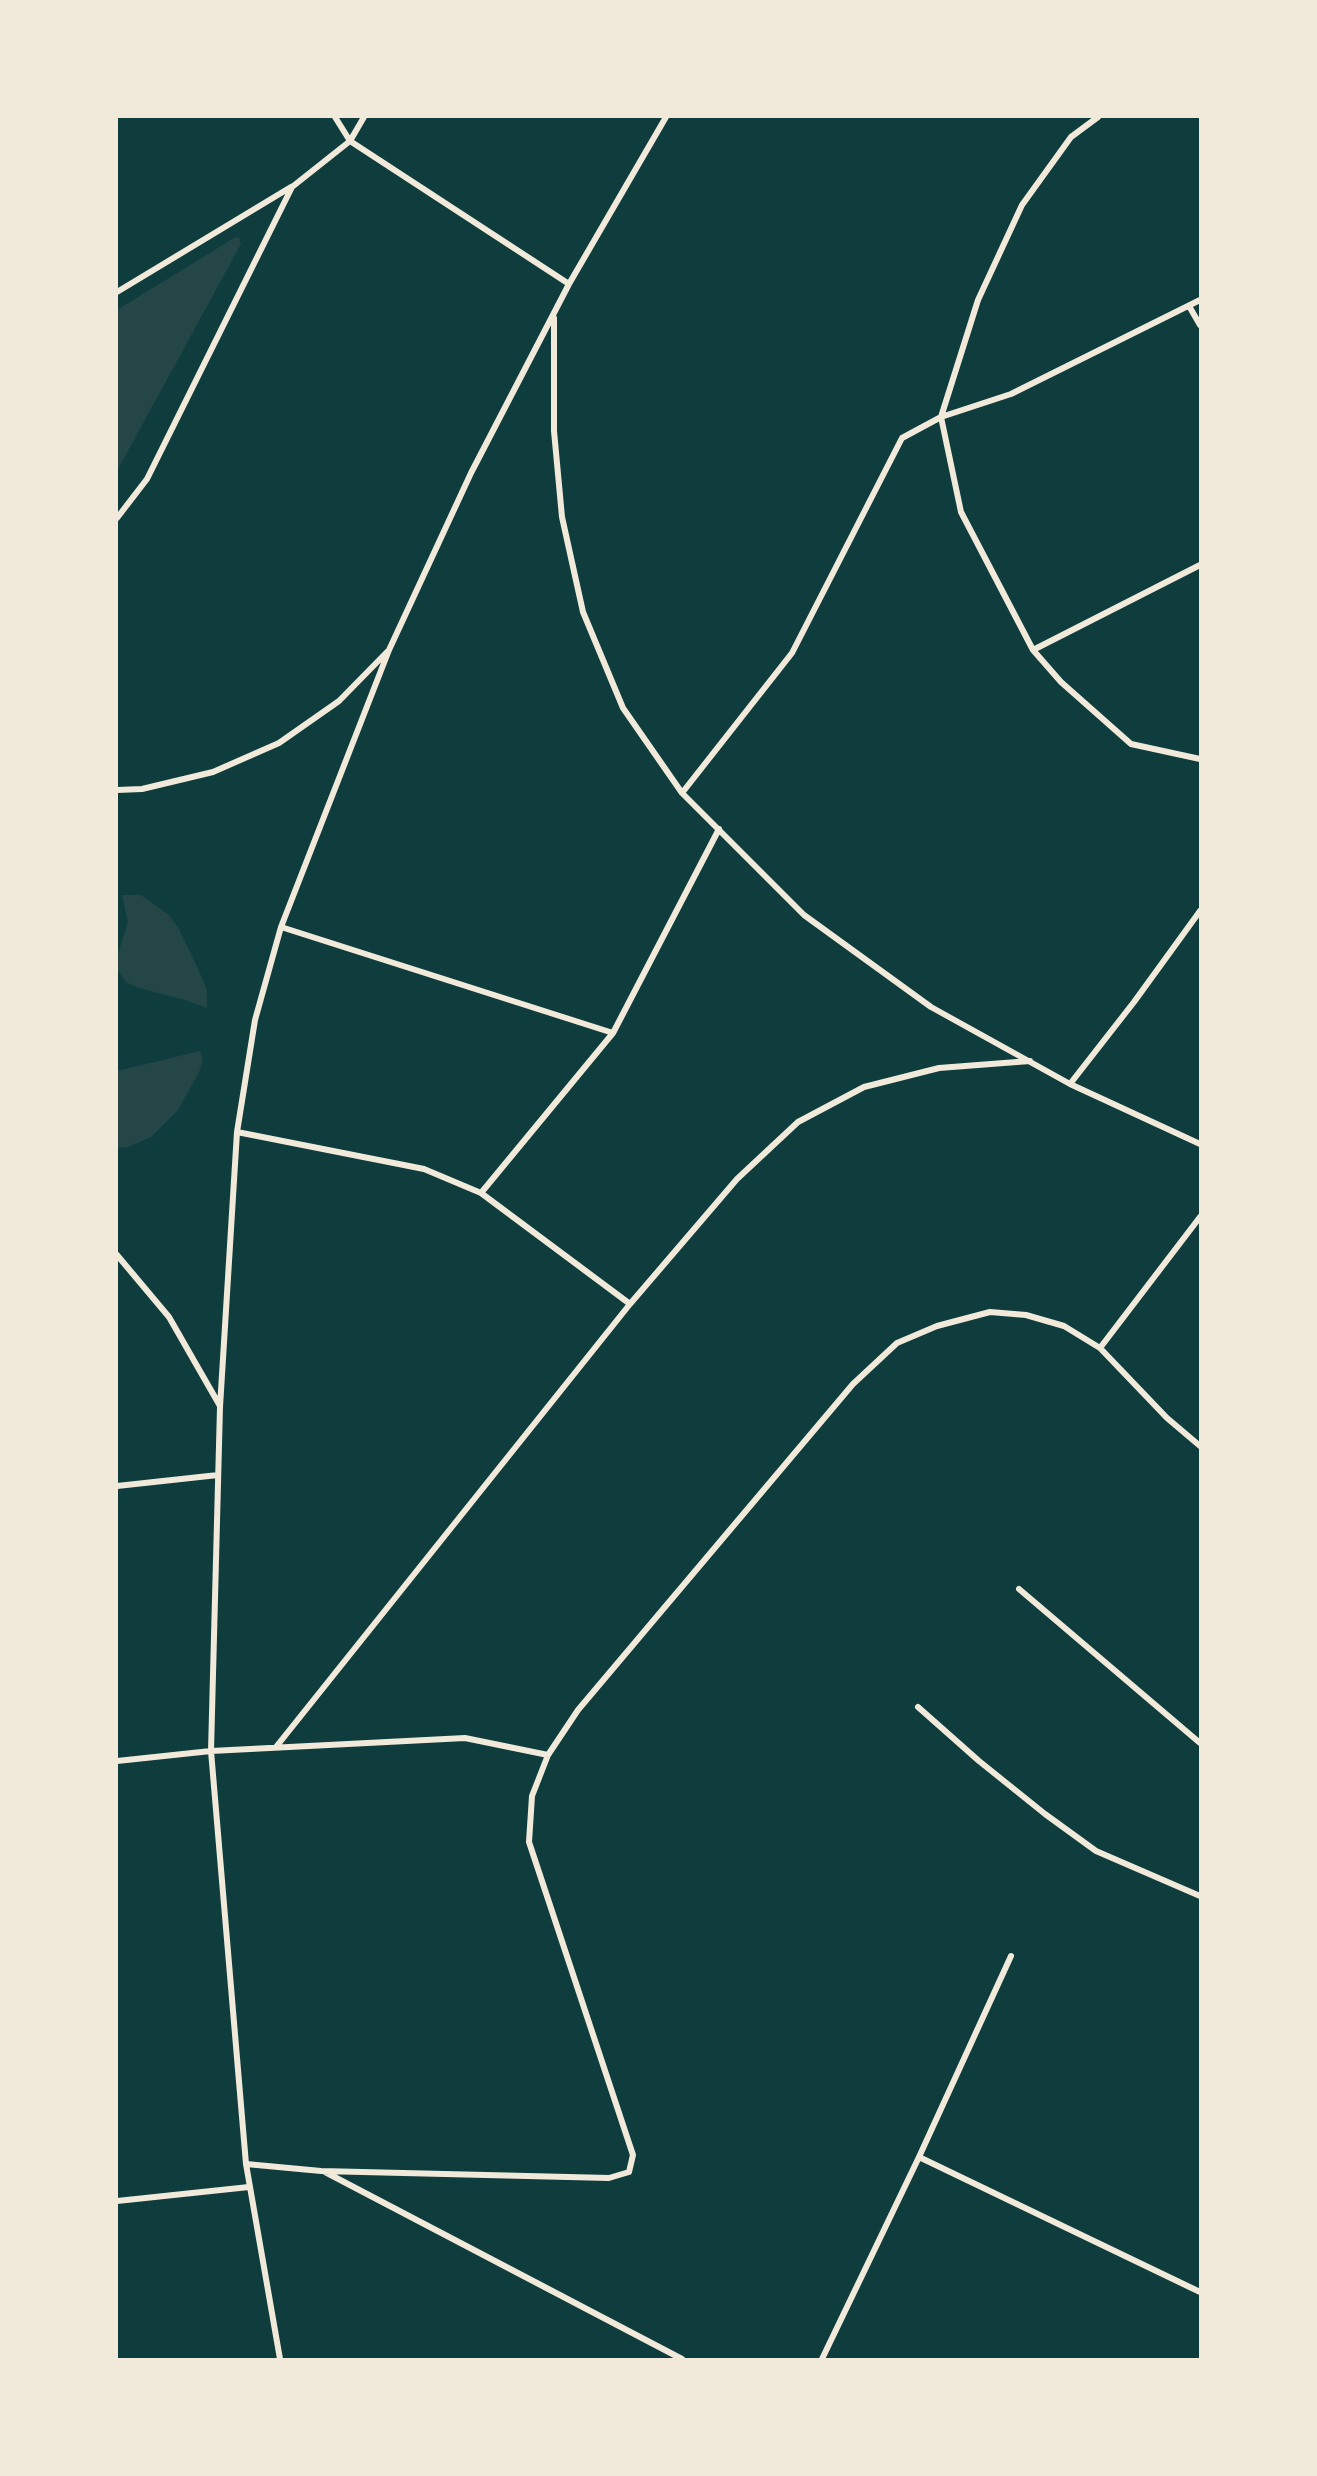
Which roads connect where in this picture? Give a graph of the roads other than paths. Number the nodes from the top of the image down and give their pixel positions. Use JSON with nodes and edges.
{"nodes":[{"id":1,"x":335,"y":117,"type":"edge"},
{"id":2,"x":364,"y":117,"type":"edge"},
{"id":3,"x":666,"y":117,"type":"edge"},
{"id":4,"x":1098,"y":117,"type":"edge"},
{"id":5,"x":350,"y":141,"type":"junction"},
{"id":6,"x":292,"y":187,"type":"junction"},
{"id":7,"x":569,"y":284,"type":"junction"},
{"id":8,"x":117,"y":292,"type":"edge"},
{"id":9,"x":1200,"y":300,"type":"edge"},
{"id":10,"x":1189,"y":306,"type":"junction"},
{"id":11,"x":554,"y":314,"type":"junction"},
{"id":12,"x":1200,"y":325,"type":"edge"},
{"id":13,"x":941,"y":417,"type":"junction"},
{"id":14,"x":117,"y":518,"type":"edge"},
{"id":15,"x":1200,"y":565,"type":"edge"},
{"id":16,"x":389,"y":650,"type":"junction"},
{"id":17,"x":1033,"y":650,"type":"junction"},
{"id":18,"x":1200,"y":759,"type":"edge"},
{"id":19,"x":117,"y":790,"type":"edge"},
{"id":20,"x":682,"y":792,"type":"junction"},
{"id":21,"x":719,"y":829,"type":"junction"},
{"id":22,"x":1200,"y":911,"type":"edge"},
{"id":23,"x":280,"y":927,"type":"junction"},
{"id":24,"x":613,"y":1033,"type":"junction"},
{"id":25,"x":1030,"y":1061,"type":"junction"},
{"id":26,"x":1070,"y":1084,"type":"junction"},
{"id":27,"x":237,"y":1132,"type":"junction"},
{"id":28,"x":1200,"y":1144,"type":"edge"},
{"id":29,"x":481,"y":1193,"type":"junction"},
{"id":30,"x":1200,"y":1217,"type":"edge"},
{"id":31,"x":117,"y":1255,"type":"edge"},
{"id":32,"x":630,"y":1304,"type":"junction"},
{"id":33,"x":1100,"y":1348,"type":"junction"},
{"id":34,"x":220,"y":1407,"type":"junction"},
{"id":35,"x":1200,"y":1446,"type":"edge"},
{"id":36,"x":218,"y":1475,"type":"junction"},
{"id":37,"x":117,"y":1486,"type":"edge"},
{"id":38,"x":1019,"y":1589,"type":"dead end"},
{"id":39,"x":918,"y":1707,"type":"dead end"},
{"id":40,"x":1200,"y":1743,"type":"edge"},
{"id":41,"x":276,"y":1747,"type":"junction"},
{"id":42,"x":211,"y":1750,"type":"junction"},
{"id":43,"x":548,"y":1755,"type":"junction"},
{"id":44,"x":117,"y":1761,"type":"edge"},
{"id":45,"x":1200,"y":1896,"type":"edge"},
{"id":46,"x":1011,"y":1956,"type":"dead end"},
{"id":47,"x":919,"y":2157,"type":"junction"},
{"id":48,"x":246,"y":2164,"type":"junction"},
{"id":49,"x":321,"y":2171,"type":"junction"},
{"id":50,"x":249,"y":2187,"type":"junction"},
{"id":51,"x":117,"y":2201,"type":"edge"},
{"id":52,"x":1200,"y":2292,"type":"edge"},
{"id":53,"x":280,"y":2359,"type":"edge"},
{"id":54,"x":682,"y":2359,"type":"edge"},
{"id":55,"x":822,"y":2359,"type":"edge"}],
"edges":[{"from":1,"to":5,"type":"street"},
{"from":2,"to":5,"type":"street"},
{"from":3,"to":7,"type":"street"},
{"from":4,"to":13,"type":"street"},
{"from":5,"to":6,"type":"street"},
{"from":5,"to":7,"type":"street"},
{"from":6,"to":8,"type":"street"},
{"from":6,"to":14,"type":"street"},
{"from":7,"to":11,"type":"street"},
{"from":9,"to":10,"type":"street"},
{"from":10,"to":12,"type":"street"},
{"from":10,"to":13,"type":"street"},
{"from":11,"to":16,"type":"street"},
{"from":11,"to":20,"type":"street"},
{"from":13,"to":17,"type":"street"},
{"from":13,"to":20,"type":"street"},
{"from":15,"to":17,"type":"street"},
{"from":16,"to":19,"type":"street"},
{"from":16,"to":23,"type":"street"},
{"from":17,"to":18,"type":"street"},
{"from":20,"to":21,"type":"street"},
{"from":21,"to":24,"type":"street"},
{"from":21,"to":25,"type":"street"},
{"from":22,"to":26,"type":"street"},
{"from":23,"to":24,"type":"street"},
{"from":23,"to":27,"type":"street"},
{"from":24,"to":29,"type":"street"},
{"from":25,"to":26,"type":"street"},
{"from":25,"to":32,"type":"street"},
{"from":26,"to":28,"type":"street"},
{"from":27,"to":29,"type":"street"},
{"from":27,"to":34,"type":"street"},
{"from":29,"to":32,"type":"street"},
{"from":30,"to":33,"type":"street"},
{"from":31,"to":34,"type":"street"},
{"from":32,"to":41,"type":"street"},
{"from":33,"to":35,"type":"street"},
{"from":33,"to":43,"type":"street"},
{"from":34,"to":36,"type":"street"},
{"from":36,"to":37,"type":"street"},
{"from":36,"to":42,"type":"street"},
{"from":38,"to":40,"type":"street"},
{"from":39,"to":45,"type":"street"},
{"from":41,"to":42,"type":"street"},
{"from":41,"to":43,"type":"street"},
{"from":42,"to":44,"type":"street"},
{"from":42,"to":48,"type":"street"},
{"from":43,"to":49,"type":"street"},
{"from":46,"to":47,"type":"street"},
{"from":47,"to":52,"type":"street"},
{"from":47,"to":55,"type":"street"},
{"from":48,"to":49,"type":"street"},
{"from":48,"to":50,"type":"street"},
{"from":49,"to":54,"type":"street"},
{"from":50,"to":51,"type":"street"},
{"from":50,"to":53,"type":"street"}]}
